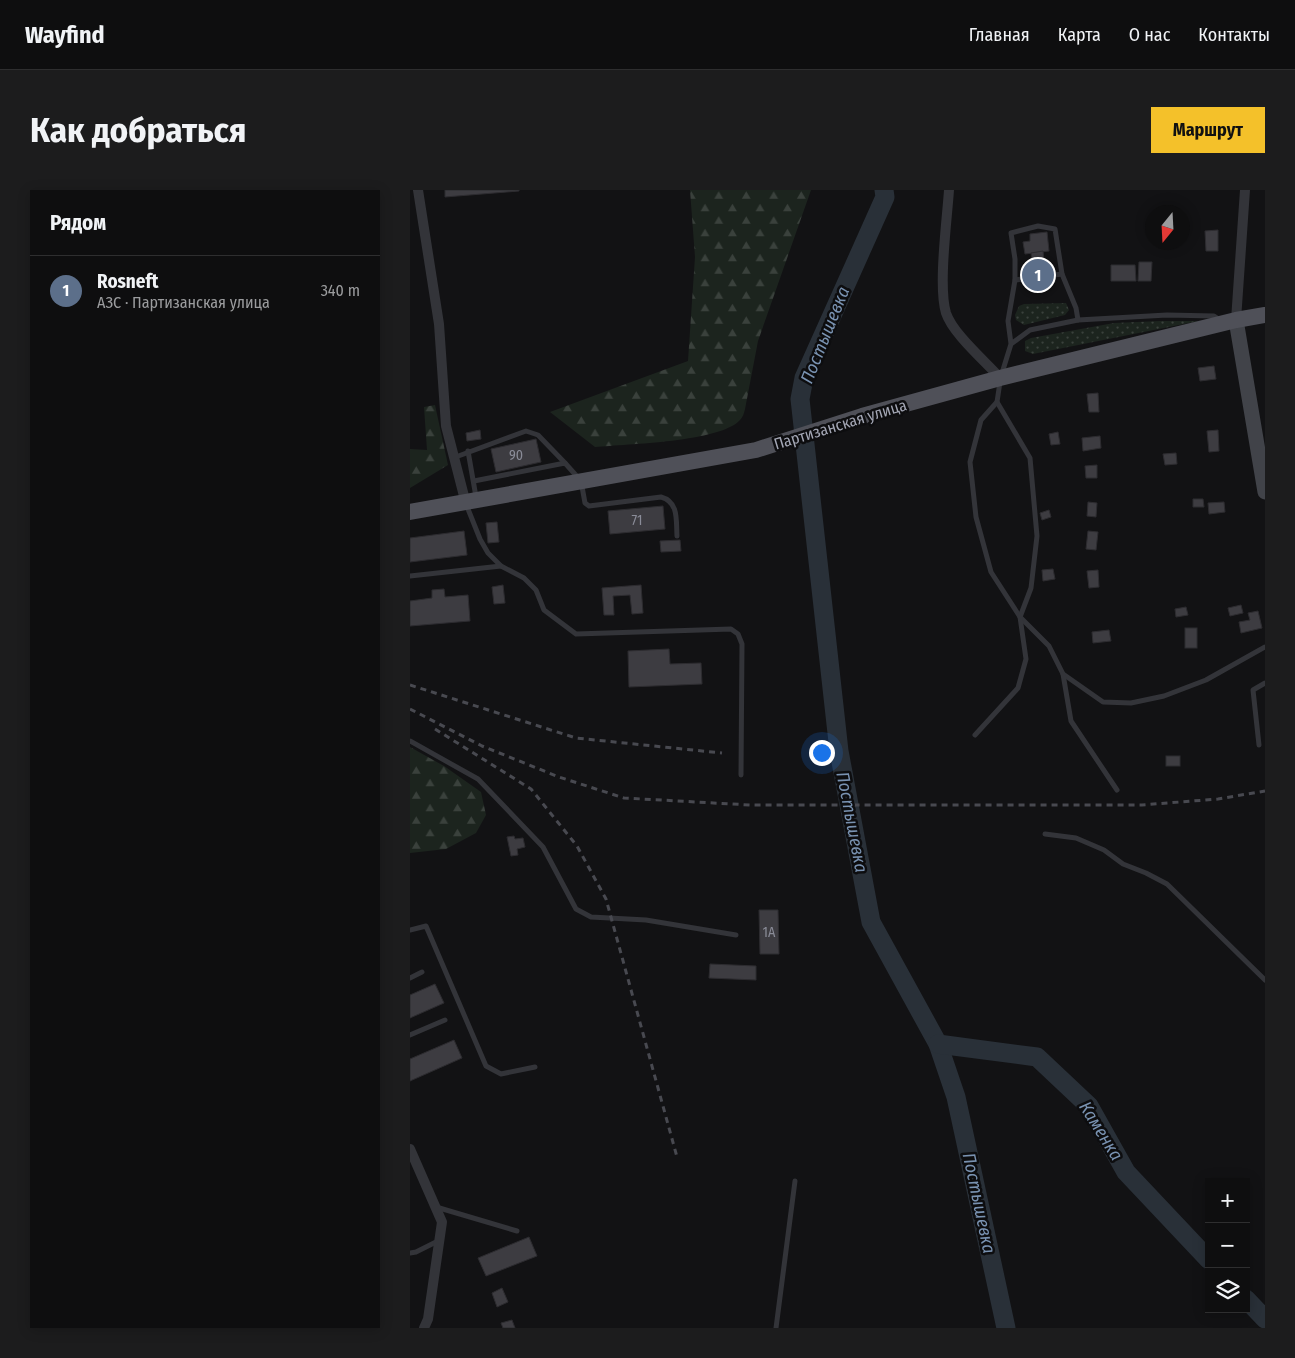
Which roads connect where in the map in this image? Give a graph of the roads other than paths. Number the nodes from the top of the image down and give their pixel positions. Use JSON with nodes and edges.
{"nodes":[{"id":1,"x":418,"y":190,"type":"edge"},
{"id":2,"x":949,"y":190,"type":"edge"},
{"id":3,"x":1245,"y":190,"type":"edge"},
{"id":4,"x":1062,"y":274,"type":"junction"},
{"id":5,"x":1015,"y":280,"type":"junction"},
{"id":6,"x":1265,"y":315,"type":"edge"},
{"id":7,"x":1078,"y":320,"type":"junction"},
{"id":8,"x":1230,"y":322,"type":"junction"},
{"id":9,"x":1012,"y":344,"type":"junction"},
{"id":10,"x":1000,"y":378,"type":"junction"},
{"id":11,"x":997,"y":402,"type":"junction"},
{"id":12,"x":468,"y":451,"type":"junction"},
{"id":13,"x":453,"y":458,"type":"junction"},
{"id":14,"x":565,"y":463,"type":"junction"},
{"id":15,"x":474,"y":480,"type":"junction"},
{"id":16,"x":581,"y":481,"type":"junction"},
{"id":17,"x":1265,"y":492,"type":"edge"},
{"id":18,"x":470,"y":499,"type":"junction"},
{"id":19,"x":410,"y":512,"type":"edge"},
{"id":20,"x":677,"y":536,"type":"dead end"},
{"id":21,"x":501,"y":566,"type":"junction"},
{"id":22,"x":410,"y":576,"type":"edge"},
{"id":23,"x":1020,"y":617,"type":"junction"},
{"id":24,"x":1265,"y":647,"type":"edge"},
{"id":25,"x":1063,"y":674,"type":"junction"},
{"id":26,"x":1265,"y":683,"type":"edge"},
{"id":27,"x":975,"y":735,"type":"dead end"},
{"id":28,"x":410,"y":741,"type":"edge"},
{"id":29,"x":1259,"y":745,"type":"dead end"},
{"id":30,"x":741,"y":775,"type":"dead end"},
{"id":31,"x":1117,"y":790,"type":"dead end"},
{"id":32,"x":1045,"y":834,"type":"dead end"},
{"id":33,"x":410,"y":930,"type":"edge"},
{"id":34,"x":736,"y":935,"type":"dead end"},
{"id":35,"x":422,"y":972,"type":"dead end"},
{"id":36,"x":410,"y":978,"type":"edge"},
{"id":37,"x":1265,"y":980,"type":"edge"},
{"id":38,"x":446,"y":1020,"type":"dead end"},
{"id":39,"x":410,"y":1035,"type":"edge"},
{"id":40,"x":535,"y":1067,"type":"dead end"},
{"id":41,"x":410,"y":1149,"type":"edge"},
{"id":42,"x":795,"y":1180,"type":"dead end"},
{"id":43,"x":436,"y":1206,"type":"junction"},
{"id":44,"x":517,"y":1231,"type":"dead end"},
{"id":45,"x":441,"y":1240,"type":"junction"},
{"id":46,"x":410,"y":1253,"type":"edge"},
{"id":47,"x":424,"y":1328,"type":"edge"},
{"id":48,"x":776,"y":1328,"type":"edge"}],
"edges":[{"from":1,"to":13,"type":"street"},
{"from":2,"to":10,"type":"street"},
{"from":3,"to":8,"type":"street"},
{"from":4,"to":5,"type":"lane"},
{"from":4,"to":5,"type":"lane"},
{"from":4,"to":7,"type":"lane"},
{"from":5,"to":9,"type":"lane"},
{"from":6,"to":8,"type":"main road","name":"Партизанская улица"},
{"from":7,"to":8,"type":"lane"},
{"from":7,"to":9,"type":"lane"},
{"from":8,"to":10,"type":"main road","name":"Партизанская улица"},
{"from":8,"to":17,"type":"main road"},
{"from":9,"to":10,"type":"lane"},
{"from":10,"to":11,"type":"lane"},
{"from":10,"to":16,"type":"main road","name":"Партизанская улица"},
{"from":11,"to":23,"type":"lane"},
{"from":11,"to":23,"type":"lane"},
{"from":12,"to":13,"type":"lane"},
{"from":12,"to":14,"type":"lane"},
{"from":12,"to":15,"type":"lane"},
{"from":13,"to":18,"type":"street"},
{"from":14,"to":15,"type":"lane"},
{"from":14,"to":16,"type":"lane"},
{"from":15,"to":18,"type":"lane"},
{"from":16,"to":18,"type":"main road","name":"Партизанская улица"},
{"from":16,"to":20,"type":"lane"},
{"from":18,"to":19,"type":"main road","name":"Партизанская улица"},
{"from":18,"to":21,"type":"lane"},
{"from":21,"to":22,"type":"lane"},
{"from":21,"to":30,"type":"lane"},
{"from":23,"to":25,"type":"lane"},
{"from":23,"to":27,"type":"lane"},
{"from":24,"to":25,"type":"lane"},
{"from":25,"to":31,"type":"lane"},
{"from":26,"to":29,"type":"lane"},
{"from":28,"to":34,"type":"lane"},
{"from":32,"to":37,"type":"lane"},
{"from":33,"to":40,"type":"lane"},
{"from":35,"to":36,"type":"lane"},
{"from":38,"to":39,"type":"lane"},
{"from":41,"to":43,"type":"street"},
{"from":42,"to":48,"type":"lane"},
{"from":43,"to":44,"type":"lane"},
{"from":43,"to":45,"type":"street"},
{"from":45,"to":46,"type":"lane"},
{"from":45,"to":47,"type":"street"}]}
